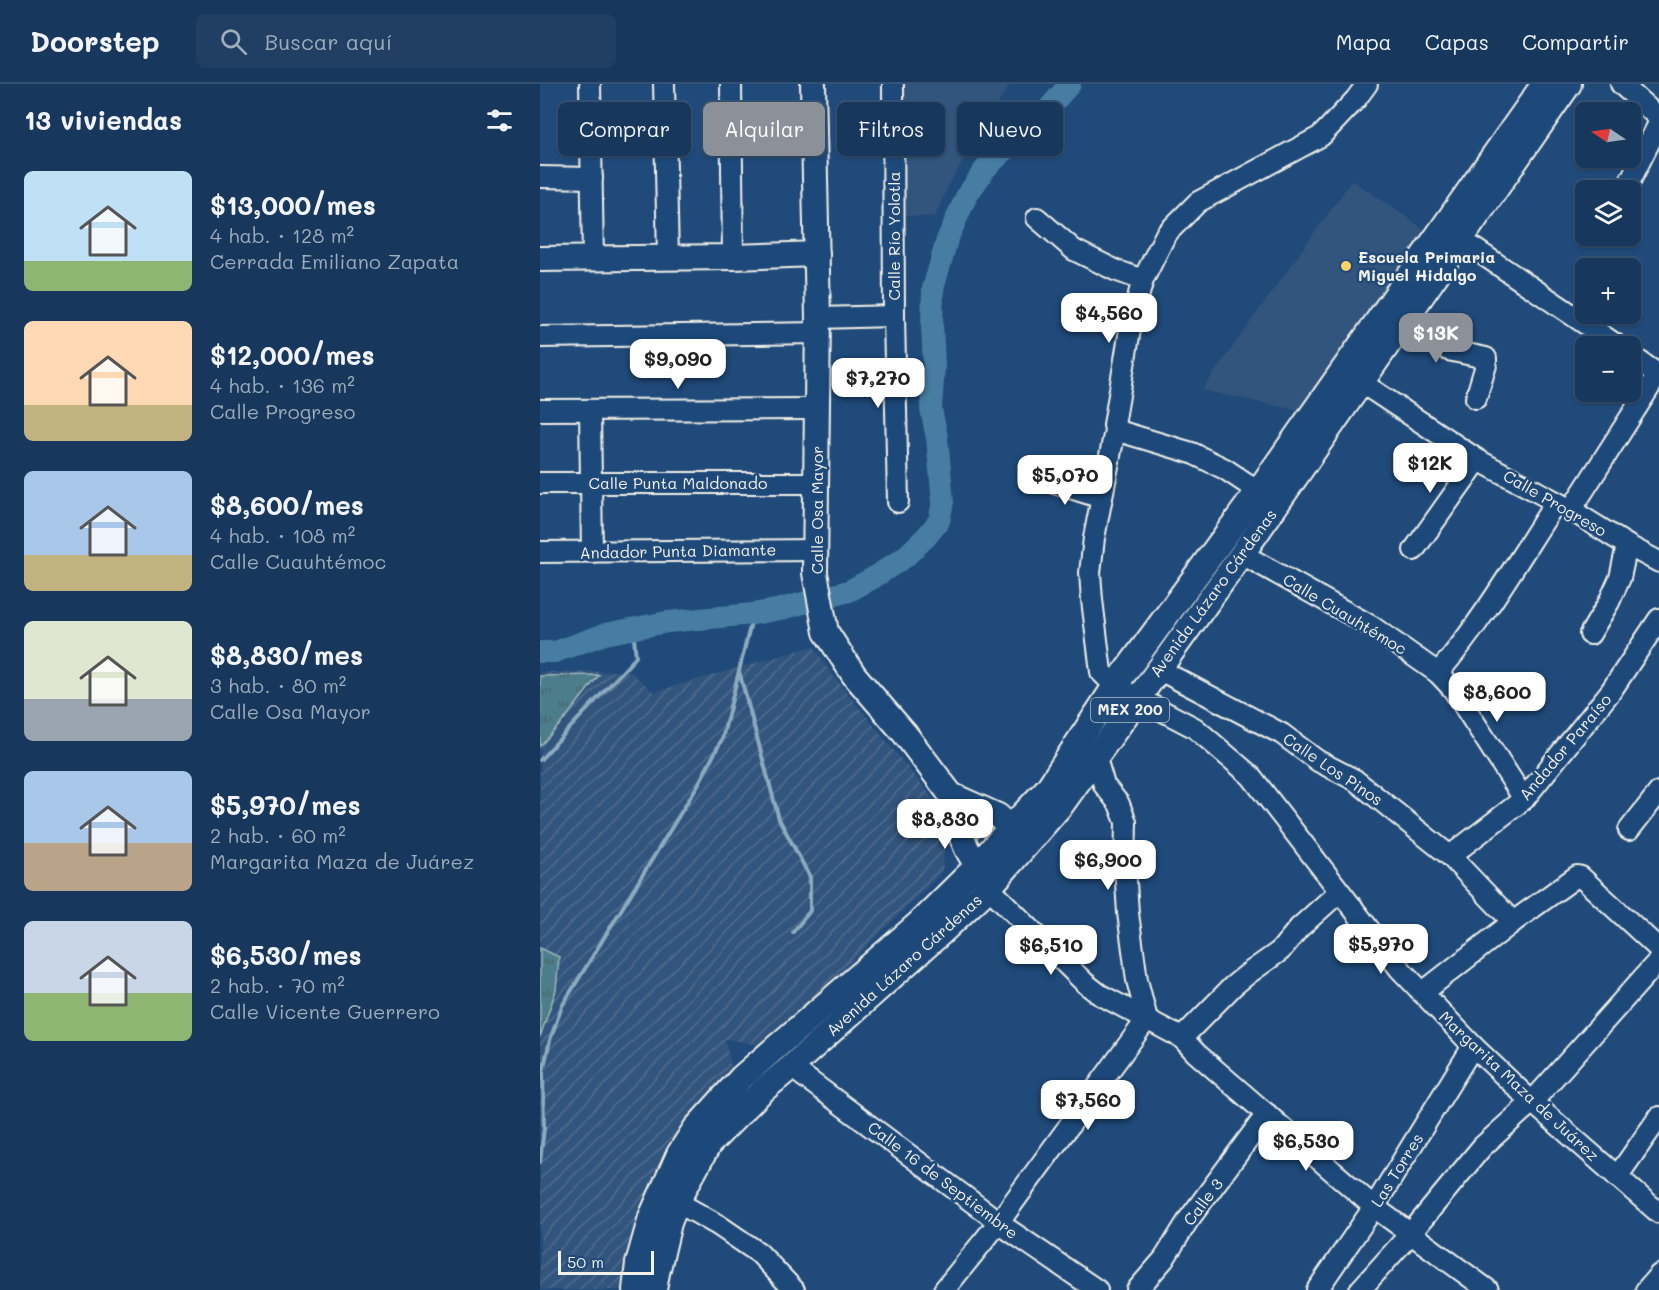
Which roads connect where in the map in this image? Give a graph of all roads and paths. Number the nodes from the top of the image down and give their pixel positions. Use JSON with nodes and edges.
{"nodes":[{"id":1,"x":590,"y":84,"type":"edge"},
{"id":2,"x":664,"y":84,"type":"edge"},
{"id":3,"x":731,"y":84,"type":"edge"},
{"id":4,"x":813,"y":84,"type":"edge"},
{"id":5,"x":893,"y":84,"type":"edge"},
{"id":6,"x":1367,"y":84,"type":"edge"},
{"id":7,"x":1544,"y":84,"type":"edge"},
{"id":8,"x":1569,"y":84,"type":"edge"},
{"id":9,"x":1622,"y":84,"type":"edge"},
{"id":10,"x":1659,"y":118,"type":"edge"},
{"id":11,"x":1659,"y":123,"type":"edge"},
{"id":12,"x":540,"y":177,"type":"edge"},
{"id":13,"x":592,"y":178,"type":"junction"},
{"id":14,"x":1630,"y":180,"type":"edge"},
{"id":15,"x":1037,"y":218,"type":"dead end"},
{"id":16,"x":1460,"y":239,"type":"junction"},
{"id":17,"x":817,"y":254,"type":"junction"},
{"id":18,"x":668,"y":257,"type":"junction"},
{"id":19,"x":733,"y":257,"type":"junction"},
{"id":20,"x":540,"y":259,"type":"edge"},
{"id":21,"x":593,"y":259,"type":"junction"},
{"id":22,"x":1143,"y":280,"type":"junction"},
{"id":23,"x":894,"y":316,"type":"junction"},
{"id":24,"x":1406,"y":319,"type":"junction"},
{"id":25,"x":818,"y":325,"type":"junction"},
{"id":26,"x":1603,"y":336,"type":"edge"},
{"id":27,"x":540,"y":337,"type":"edge"},
{"id":28,"x":1641,"y":362,"type":"edge"},
{"id":29,"x":1658,"y":374,"type":"edge"},
{"id":30,"x":1362,"y":383,"type":"junction"},
{"id":31,"x":1476,"y":398,"type":"dead end"},
{"id":32,"x":817,"y":409,"type":"junction"},
{"id":33,"x":540,"y":410,"type":"edge"},
{"id":34,"x":590,"y":410,"type":"junction"},
{"id":35,"x":1115,"y":430,"type":"junction"},
{"id":36,"x":1478,"y":460,"type":"junction"},
{"id":37,"x":1039,"y":478,"type":"dead end"},
{"id":38,"x":540,"y":483,"type":"edge"},
{"id":39,"x":591,"y":483,"type":"junction"},
{"id":40,"x":816,"y":483,"type":"junction"},
{"id":41,"x":1258,"y":491,"type":"junction"},
{"id":42,"x":1102,"y":498,"type":"junction"},
{"id":43,"x":897,"y":502,"type":"dead end"},
{"id":44,"x":1564,"y":506,"type":"junction"},
{"id":45,"x":1627,"y":545,"type":"junction"},
{"id":46,"x":1414,"y":550,"type":"dead end"},
{"id":47,"x":540,"y":552,"type":"edge"},
{"id":48,"x":592,"y":552,"type":"junction"},
{"id":49,"x":1242,"y":554,"type":"junction"},
{"id":50,"x":815,"y":562,"type":"junction"},
{"id":51,"x":1659,"y":562,"type":"edge"},
{"id":52,"x":1659,"y":619,"type":"edge"},
{"id":53,"x":1590,"y":634,"type":"dead end"},
{"id":54,"x":1158,"y":669,"type":"junction"},
{"id":55,"x":1438,"y":673,"type":"junction"},
{"id":56,"x":1115,"y":686,"type":"junction"},
{"id":57,"x":1138,"y":697,"type":"junction"},
{"id":58,"x":1096,"y":758,"type":"junction"},
{"id":59,"x":1659,"y":792,"type":"edge"},
{"id":60,"x":951,"y":795,"type":"junction"},
{"id":61,"x":1524,"y":799,"type":"junction"},
{"id":62,"x":1629,"y":830,"type":"dead end"},
{"id":63,"x":1019,"y":836,"type":"junction"},
{"id":64,"x":1450,"y":856,"type":"junction"},
{"id":65,"x":977,"y":866,"type":"junction"},
{"id":66,"x":988,"y":888,"type":"junction"},
{"id":67,"x":1339,"y":892,"type":"junction"},
{"id":68,"x":1514,"y":922,"type":"junction"},
{"id":69,"x":1659,"y":950,"type":"edge"},
{"id":70,"x":1659,"y":960,"type":"edge"},
{"id":71,"x":1422,"y":993,"type":"junction"},
{"id":72,"x":1147,"y":1019,"type":"junction"},
{"id":73,"x":1182,"y":1038,"type":"junction"},
{"id":74,"x":1473,"y":1046,"type":"junction"},
{"id":75,"x":791,"y":1067,"type":"junction"},
{"id":76,"x":1532,"y":1102,"type":"junction"},
{"id":77,"x":1267,"y":1114,"type":"junction"},
{"id":78,"x":1659,"y":1117,"type":"edge"},
{"id":79,"x":1617,"y":1177,"type":"junction"},
{"id":80,"x":677,"y":1202,"type":"junction"},
{"id":81,"x":1374,"y":1208,"type":"junction"},
{"id":82,"x":1659,"y":1213,"type":"edge"},
{"id":83,"x":999,"y":1222,"type":"junction"},
{"id":84,"x":1411,"y":1233,"type":"junction"},
{"id":85,"x":1659,"y":1275,"type":"edge"},
{"id":86,"x":635,"y":1290,"type":"edge"},
{"id":87,"x":654,"y":1290,"type":"edge"},
{"id":88,"x":794,"y":1290,"type":"edge"},
{"id":89,"x":944,"y":1290,"type":"edge"},
{"id":90,"x":1097,"y":1290,"type":"edge"},
{"id":91,"x":1137,"y":1290,"type":"edge"},
{"id":92,"x":1317,"y":1290,"type":"edge"},
{"id":93,"x":1360,"y":1290,"type":"edge"},
{"id":94,"x":1488,"y":1290,"type":"edge"},
{"id":95,"x":1646,"y":1290,"type":"edge"}],
"edges":[{"from":1,"to":13,"type":"street"},
{"from":2,"to":18,"type":"street"},
{"from":3,"to":19,"type":"street"},
{"from":4,"to":17,"type":"main road","name":"Calle Osa Mayor"},
{"from":5,"to":23,"type":"street","name":"Calle Río Yolotla"},
{"from":6,"to":22,"type":"street"},
{"from":7,"to":41,"type":"main road","name":"Avenida Lázaro Cárdenas","number":"MEX 200"},
{"from":8,"to":16,"type":"main road","name":"Avenida Lázaro Cárdenas","number":"MEX 200"},
{"from":9,"to":10,"type":"street"},
{"from":11,"to":14,"type":"street"},
{"from":12,"to":13,"type":"street"},
{"from":13,"to":21,"type":"street"},
{"from":15,"to":22,"type":"street"},
{"from":16,"to":24,"type":"main road","name":"Avenida Lázaro Cárdenas","number":"MEX 200"},
{"from":16,"to":26,"type":"street"},
{"from":17,"to":19,"type":"main road"},
{"from":17,"to":25,"type":"main road","name":"Calle Osa Mayor"},
{"from":18,"to":19,"type":"main road"},
{"from":18,"to":21,"type":"main road"},
{"from":20,"to":21,"type":"main road"},
{"from":22,"to":35,"type":"street"},
{"from":23,"to":25,"type":"street"},
{"from":23,"to":43,"type":"street","name":"Calle Río Yolotla"},
{"from":24,"to":30,"type":"main road","name":"Avenida Lázaro Cárdenas","number":"MEX 200"},
{"from":24,"to":31,"type":"street"},
{"from":25,"to":27,"type":"street"},
{"from":25,"to":32,"type":"main road","name":"Calle Osa Mayor"},
{"from":28,"to":29,"type":"street"},
{"from":29,"to":44,"type":"street"},
{"from":30,"to":36,"type":"street","name":"Calle Progreso"},
{"from":30,"to":49,"type":"main road","name":"Avenida Lázaro Cárdenas","number":"MEX 200"},
{"from":32,"to":34,"type":"street"},
{"from":32,"to":40,"type":"main road","name":"Calle Osa Mayor"},
{"from":33,"to":34,"type":"street"},
{"from":34,"to":39,"type":"street"},
{"from":35,"to":41,"type":"street"},
{"from":35,"to":42,"type":"street"},
{"from":36,"to":44,"type":"street","name":"Calle Progreso"},
{"from":36,"to":46,"type":"street"},
{"from":37,"to":42,"type":"street"},
{"from":38,"to":39,"type":"street","name":"Calle Punta Maldonado"},
{"from":39,"to":40,"type":"street","name":"Calle Punta Maldonado"},
{"from":39,"to":48,"type":"street"},
{"from":40,"to":50,"type":"main road","name":"Calle Osa Mayor"},
{"from":41,"to":56,"type":"main road","name":"Avenida Lázaro Cárdenas","number":"MEX 200"},
{"from":42,"to":56,"type":"street"},
{"from":44,"to":45,"type":"street","name":"Calle Progreso"},
{"from":44,"to":55,"type":"street"},
{"from":45,"to":51,"type":"street","name":"Calle Progreso"},
{"from":45,"to":53,"type":"street"},
{"from":47,"to":48,"type":"street","name":"Andador Punta Diamante"},
{"from":48,"to":50,"type":"street","name":"Andador Punta Diamante"},
{"from":49,"to":54,"type":"main road","name":"Avenida Lázaro Cárdenas","number":"MEX 200"},
{"from":49,"to":55,"type":"street","name":"Calle Cuauhtémoc"},
{"from":50,"to":60,"type":"main road","name":"Calle Osa Mayor"},
{"from":52,"to":61,"type":"street","name":"Andador Paraíso"},
{"from":54,"to":57,"type":"main road","name":"Avenida Lázaro Cárdenas","number":"MEX 200"},
{"from":54,"to":64,"type":"street","name":"Calle Los Pinos"},
{"from":55,"to":61,"type":"street","name":"Calle Cuauhtémoc"},
{"from":56,"to":57,"type":"street","name":"Margarita Maza de Juárez"},
{"from":56,"to":63,"type":"main road","name":"Avenida Lázaro Cárdenas","number":"MEX 200"},
{"from":57,"to":58,"type":"main road","name":"Avenida Lázaro Cárdenas","number":"MEX 200"},
{"from":57,"to":67,"type":"street","name":"Margarita Maza de Juárez"},
{"from":58,"to":63,"type":"main road","name":"Avenida Lázaro Cárdenas","number":"MEX 200"},
{"from":58,"to":72,"type":"street"},
{"from":59,"to":62,"type":"street"},
{"from":60,"to":63,"type":"main road","name":"Calle Osa Mayor"},
{"from":60,"to":65,"type":"main road","name":"Calle Osa Mayor"},
{"from":61,"to":64,"type":"street","name":"Andador Paraíso"},
{"from":63,"to":65,"type":"main road","name":"Avenida Lázaro Cárdenas","number":"MEX 200"},
{"from":63,"to":66,"type":"main road","name":"Avenida Lázaro Cárdenas","number":"MEX 200"},
{"from":64,"to":68,"type":"street","name":"Calle Los Pinos"},
{"from":65,"to":66,"type":"main road","name":"Calle Osa Mayor"},
{"from":65,"to":86,"type":"main road","name":"Avenida Lázaro Cárdenas","number":"MEX 200"},
{"from":66,"to":72,"type":"street"},
{"from":66,"to":75,"type":"main road","name":"Avenida Lázaro Cárdenas","number":"MEX 200"},
{"from":67,"to":71,"type":"street","name":"Margarita Maza de Juárez"},
{"from":67,"to":73,"type":"street"},
{"from":68,"to":69,"type":"street"},
{"from":68,"to":71,"type":"street"},
{"from":70,"to":76,"type":"street"},
{"from":71,"to":74,"type":"street","name":"Margarita Maza de Juárez"},
{"from":72,"to":73,"type":"street"},
{"from":72,"to":83,"type":"street"},
{"from":73,"to":77,"type":"street"},
{"from":74,"to":76,"type":"street","name":"Margarita Maza de Juárez"},
{"from":74,"to":81,"type":"street","name":"Las Torres"},
{"from":75,"to":80,"type":"main road","name":"Avenida Lázaro Cárdenas","number":"MEX 200"},
{"from":75,"to":83,"type":"street","name":"Calle 16 de Septiembre"},
{"from":76,"to":79,"type":"street","name":"Margarita Maza de Juárez"},
{"from":76,"to":84,"type":"street"},
{"from":77,"to":81,"type":"street"},
{"from":77,"to":91,"type":"street","name":"Calle 3"},
{"from":78,"to":79,"type":"street"},
{"from":79,"to":82,"type":"street","name":"Margarita Maza de Juárez"},
{"from":80,"to":87,"type":"main road","name":"Avenida Lázaro Cárdenas","number":"MEX 200"},
{"from":80,"to":88,"type":"street"},
{"from":81,"to":84,"type":"street"},
{"from":81,"to":92,"type":"street","name":"Las Torres"},
{"from":83,"to":89,"type":"street"},
{"from":83,"to":90,"type":"street","name":"Calle 16 de Septiembre"},
{"from":84,"to":93,"type":"street"},
{"from":84,"to":94,"type":"street"},
{"from":85,"to":95,"type":"street"}]}
